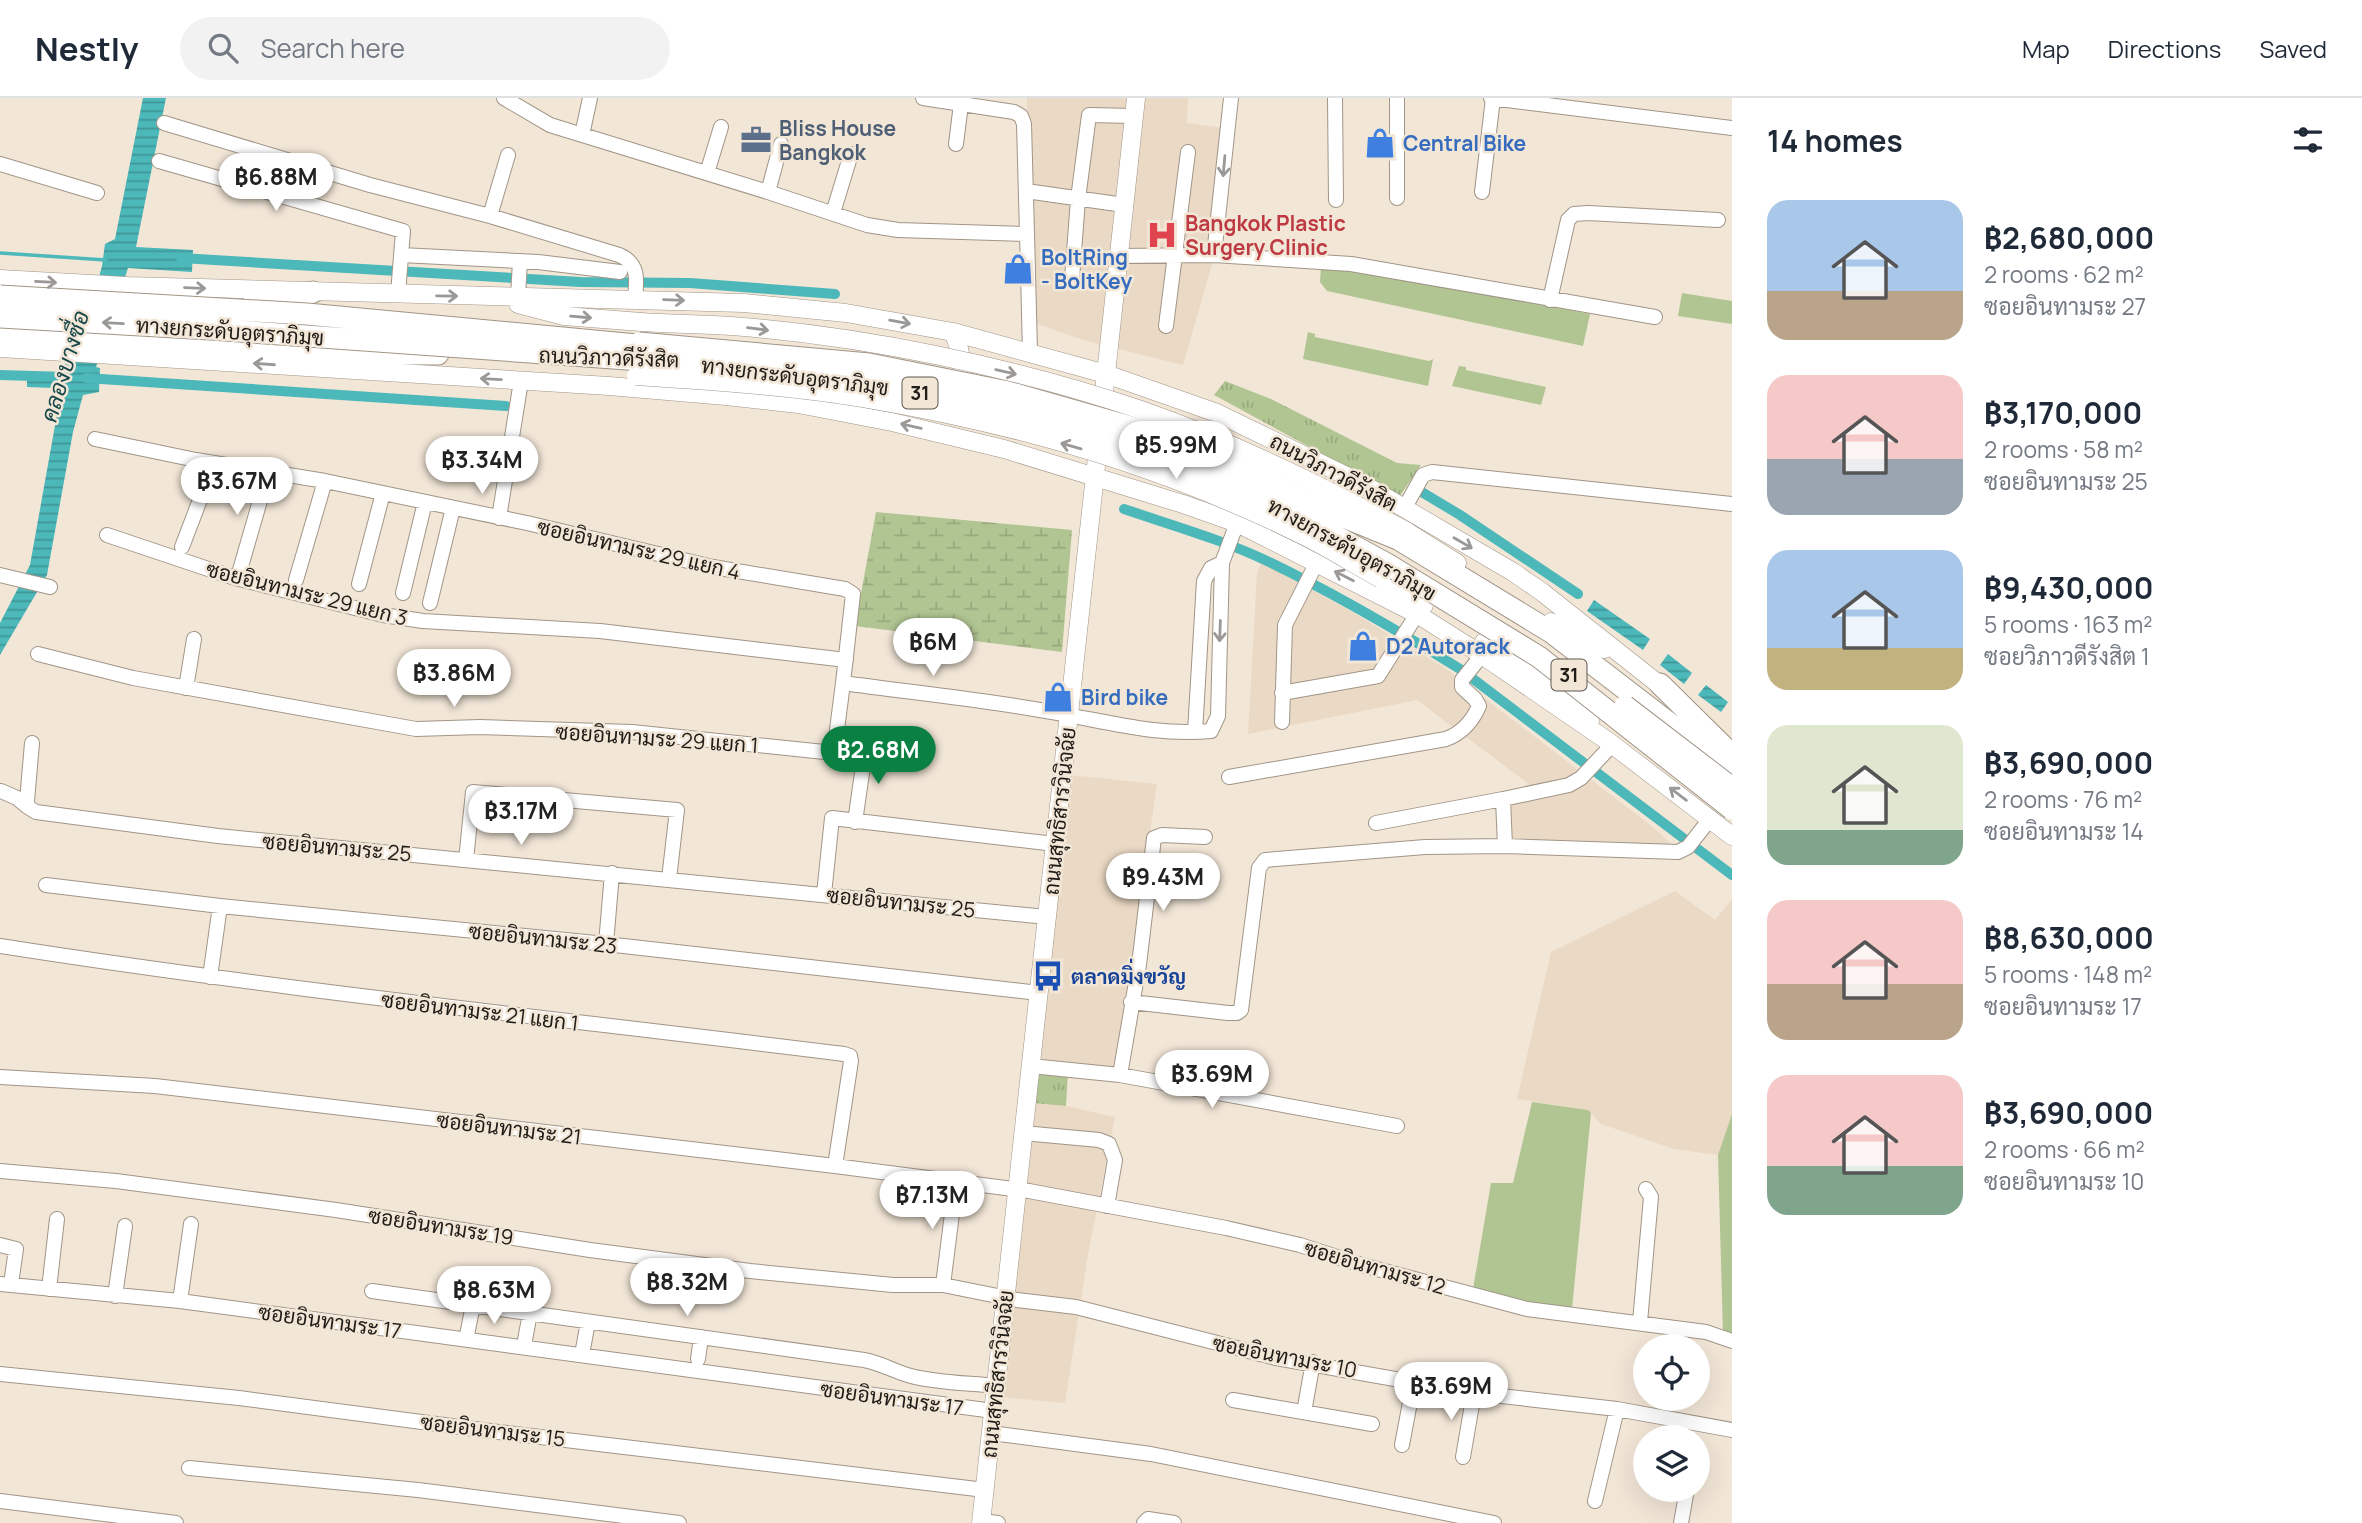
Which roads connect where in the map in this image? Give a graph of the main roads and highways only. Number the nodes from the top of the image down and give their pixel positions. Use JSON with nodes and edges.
{"nodes":[{"id":1,"x":1135,"y":107,"type":"edge"},
{"id":2,"x":0,"y":279,"type":"edge"},
{"id":3,"x":313,"y":292,"type":"junction"},
{"id":4,"x":91,"y":295,"type":"junction"},
{"id":5,"x":125,"y":297,"type":"junction"},
{"id":6,"x":491,"y":297,"type":"junction"},
{"id":7,"x":0,"y":298,"type":"edge"},
{"id":8,"x":166,"y":309,"type":"junction"},
{"id":9,"x":0,"y":317,"type":"edge"},
{"id":10,"x":953,"y":331,"type":"junction"},
{"id":11,"x":0,"y":334,"type":"edge"},
{"id":12,"x":75,"y":345,"type":"junction"},
{"id":13,"x":108,"y":347,"type":"junction"},
{"id":14,"x":0,"y":348,"type":"edge"},
{"id":15,"x":638,"y":350,"type":"junction"},
{"id":16,"x":1025,"y":350,"type":"junction"},
{"id":17,"x":1106,"y":374,"type":"junction"},
{"id":18,"x":527,"y":381,"type":"junction"},
{"id":19,"x":1217,"y":413,"type":"junction"},
{"id":20,"x":938,"y":432,"type":"junction"},
{"id":21,"x":1276,"y":440,"type":"junction"},
{"id":22,"x":1004,"y":449,"type":"junction"},
{"id":23,"x":1095,"y":476,"type":"junction"},
{"id":24,"x":1183,"y":504,"type":"junction"},
{"id":25,"x":1402,"y":535,"type":"junction"},
{"id":26,"x":1232,"y":540,"type":"junction"},
{"id":27,"x":1385,"y":570,"type":"junction"},
{"id":28,"x":1628,"y":659,"type":"junction"},
{"id":29,"x":1660,"y":684,"type":"junction"},
{"id":30,"x":1732,"y":741,"type":"edge"},
{"id":31,"x":1610,"y":743,"type":"junction"},
{"id":32,"x":1732,"y":755,"type":"edge"},
{"id":33,"x":1732,"y":768,"type":"edge"},
{"id":34,"x":1732,"y":788,"type":"edge"},
{"id":35,"x":1732,"y":809,"type":"edge"},
{"id":36,"x":1732,"y":836,"type":"edge"},
{"id":37,"x":987,"y":1522,"type":"edge"}],
"edges":[{"from":1,"to":17,"type":"main road","name":"ถนนสุทธิสารวินิจฉัย"},
{"from":2,"to":4,"type":"main road","name":"ถนนวิภาวดีรังสิต","number":"31","one_way":true},
{"from":5,"to":3,"type":"main road","name":"ถนนวิภาวดีรังสิต","number":"31","one_way":true},
{"from":3,"to":6,"type":"main road","name":"ถนนวิภาวดีรังสิต","number":"31","one_way":true},
{"from":3,"to":8,"type":"highway"},
{"from":4,"to":5,"type":"highway","name":"ถนนวิภาวดีรังสิต","number":"31","bridge":true},
{"from":4,"to":7,"type":"highway","name":"ถนนวิภาวดีรังสิต","number":"31"},
{"from":5,"to":8,"type":"highway","name":"ถนนวิภาวดีรังสิต","number":"31"},
{"from":6,"to":10,"type":"main road","name":"ถนนวิภาวดีรังสิต","number":"31","one_way":true},
{"from":6,"to":15,"type":"main road","number":"31","one_way":true},
{"from":7,"to":34,"type":"highway","name":"ทางยกระดับอุตราภิมุข","number":"31","bridge":true},
{"from":8,"to":15,"type":"highway","name":"ถนนวิภาวดีรังสิต","number":"31"},
{"from":35,"to":9,"type":"highway","name":"ทางยกระดับอุตราภิมุข","number":"31","one_way":true,"bridge":true},
{"from":10,"to":16,"type":"main road","name":"ถนนวิภาวดีรังสิต","number":"31"},
{"from":10,"to":20,"type":"main road"},
{"from":11,"to":12,"type":"highway","name":"ถนนวิภาวดีรังสิต","number":"31"},
{"from":12,"to":13,"type":"highway","name":"ถนนวิภาวดีรังสิต","number":"31"},
{"from":12,"to":14,"type":"main road","name":"ถนนวิภาวดีรังสิต","number":"31"},
{"from":13,"to":15,"type":"highway","name":"ถนนวิภาวดีรังสิต","number":"31"},
{"from":18,"to":13,"type":"main road","name":"ถนนวิภาวดีรังสิต","number":"31","one_way":true},
{"from":15,"to":18,"type":"main road","number":"31"},
{"from":15,"to":25,"type":"highway","name":"ถนนวิภาวดีรังสิต","number":"31","one_way":true,"bridge":true},
{"from":15,"to":27,"type":"highway","name":"ถนนวิภาวดีรังสิต","number":"31","bridge":true},
{"from":16,"to":17,"type":"main road","name":"ถนนวิภาวดีรังสิต","number":"31"},
{"from":16,"to":22,"type":"main road"},
{"from":17,"to":19,"type":"main road","name":"ถนนวิภาวดีรังสิต","number":"31"},
{"from":17,"to":23,"type":"main road","name":"ถนนสุทธิสารวินิจฉัย"},
{"from":20,"to":18,"type":"main road","name":"ถนนวิภาวดีรังสิต","number":"31","one_way":true},
{"from":19,"to":21,"type":"main road","name":"ถนนวิภาวดีรังสิต","number":"31"},
{"from":19,"to":24,"type":"main road"},
{"from":20,"to":22,"type":"main road","name":"ถนนวิภาวดีรังสิต","number":"31"},
{"from":21,"to":26,"type":"main road"},
{"from":21,"to":28,"type":"main road","name":"ถนนวิภาวดีรังสิต","number":"31","one_way":true},
{"from":22,"to":23,"type":"main road","name":"ถนนวิภาวดีรังสิต","number":"31"},
{"from":23,"to":24,"type":"main road","name":"ถนนวิภาวดีรังสิต","number":"31"},
{"from":23,"to":37,"type":"main road","name":"ถนนสุทธิสารวินิจฉัย"},
{"from":24,"to":26,"type":"main road","name":"ถนนวิภาวดีรังสิต","number":"31"},
{"from":25,"to":28,"type":"main road","number":"31"},
{"from":25,"to":33,"type":"highway","name":"ถนนวิภาวดีรังสิต","number":"31"},
{"from":31,"to":26,"type":"main road","name":"ถนนวิภาวดีรังสิต","number":"31","one_way":true},
{"from":27,"to":31,"type":"main road","number":"31"},
{"from":27,"to":35,"type":"highway","name":"ถนนวิภาวดีรังสิต","number":"31"},
{"from":28,"to":29,"type":"main road","name":"ถนนวิภาวดีรังสิต","number":"31"},
{"from":29,"to":30,"type":"main road","name":"ถนนวิภาวดีรังสิต","number":"31"},
{"from":29,"to":32,"type":"highway"},
{"from":36,"to":31,"type":"main road","name":"ถนนวิภาวดีรังสิต","number":"31","one_way":true}]}
